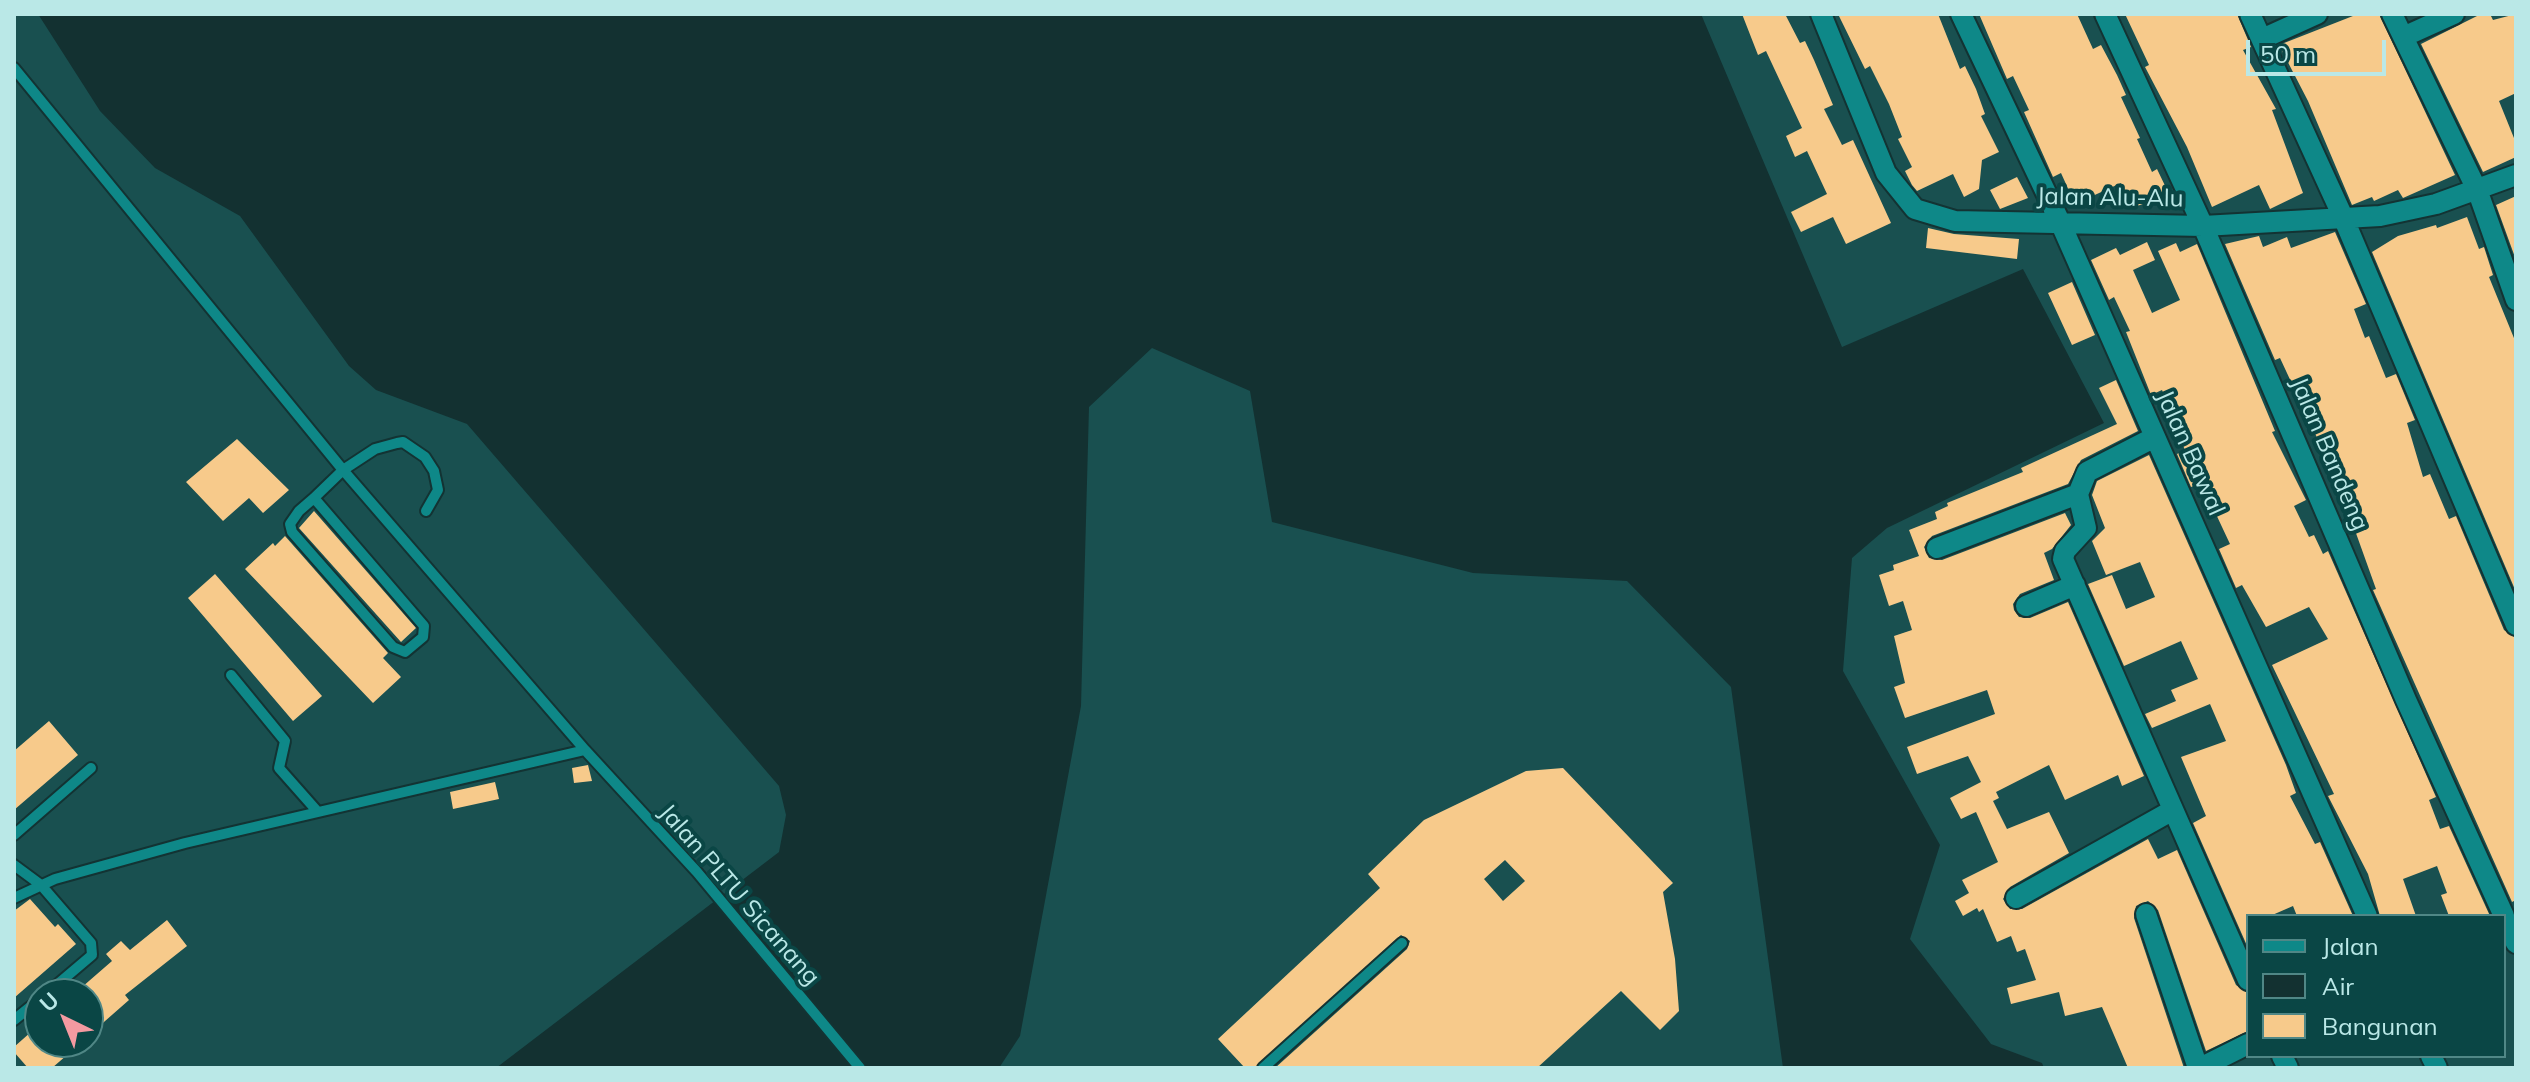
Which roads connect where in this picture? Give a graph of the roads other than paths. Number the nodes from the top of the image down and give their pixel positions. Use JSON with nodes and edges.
{"nodes":[{"id":1,"x":1821,"y":14,"type":"edge"},
{"id":2,"x":1961,"y":14,"type":"edge"},
{"id":3,"x":2105,"y":14,"type":"edge"},
{"id":4,"x":2250,"y":14,"type":"edge"},
{"id":5,"x":2317,"y":14,"type":"edge"},
{"id":6,"x":2392,"y":14,"type":"edge"},
{"id":7,"x":2454,"y":14,"type":"edge"},
{"id":8,"x":2403,"y":37,"type":"junction"},
{"id":9,"x":2262,"y":39,"type":"junction"},
{"id":10,"x":16,"y":73,"type":"edge"},
{"id":11,"x":2516,"y":175,"type":"edge"},
{"id":12,"x":2478,"y":192,"type":"junction"},
{"id":13,"x":2343,"y":217,"type":"junction"},
{"id":14,"x":2060,"y":222,"type":"junction"},
{"id":15,"x":2203,"y":226,"type":"junction"},
{"id":16,"x":2516,"y":300,"type":"edge"},
{"id":17,"x":2155,"y":437,"type":"junction"},
{"id":18,"x":343,"y":470,"type":"junction"},
{"id":19,"x":2078,"y":494,"type":"junction"},
{"id":20,"x":314,"y":498,"type":"junction"},
{"id":21,"x":426,"y":511,"type":"dead end"},
{"id":22,"x":1937,"y":548,"type":"dead end"},
{"id":23,"x":2075,"y":585,"type":"junction"},
{"id":24,"x":2026,"y":606,"type":"dead end"},
{"id":25,"x":2516,"y":625,"type":"edge"},
{"id":26,"x":231,"y":675,"type":"dead end"},
{"id":27,"x":585,"y":750,"type":"junction"},
{"id":28,"x":91,"y":768,"type":"dead end"},
{"id":29,"x":2173,"y":810,"type":"junction"},
{"id":30,"x":317,"y":811,"type":"junction"},
{"id":31,"x":14,"y":835,"type":"edge"},
{"id":32,"x":14,"y":865,"type":"edge"},
{"id":33,"x":41,"y":885,"type":"junction"},
{"id":34,"x":14,"y":898,"type":"edge"},
{"id":35,"x":2016,"y":898,"type":"dead end"},
{"id":36,"x":2146,"y":914,"type":"dead end"},
{"id":37,"x":2366,"y":914,"type":"edge"},
{"id":38,"x":2503,"y":914,"type":"edge"},
{"id":39,"x":2506,"y":920,"type":"edge"},
{"id":40,"x":1402,"y":943,"type":"dead end"},
{"id":41,"x":2516,"y":943,"type":"edge"},
{"id":42,"x":2246,"y":975,"type":"edge"},
{"id":43,"x":65,"y":978,"type":"edge"},
{"id":44,"x":2246,"y":1045,"type":"edge"},
{"id":45,"x":860,"y":1068,"type":"edge"},
{"id":46,"x":1263,"y":1068,"type":"edge"},
{"id":47,"x":2199,"y":1068,"type":"edge"}],
"edges":[{"from":1,"to":14,"type":"street","name":"Jalan Alu-Alu"},
{"from":2,"to":14,"type":"street","name":"Jalan Bawal"},
{"from":3,"to":15,"type":"street","name":"Jalan Bandeng"},
{"from":4,"to":9,"type":"street"},
{"from":5,"to":9,"type":"street"},
{"from":6,"to":8,"type":"street"},
{"from":7,"to":8,"type":"street"},
{"from":8,"to":12,"type":"street"},
{"from":9,"to":13,"type":"street"},
{"from":10,"to":18,"type":"lane","name":"Jalan PLTU Sicanang"},
{"from":11,"to":12,"type":"street","name":"Jalan Alu-Alu"},
{"from":12,"to":13,"type":"street","name":"Jalan Alu-Alu"},
{"from":12,"to":16,"type":"street"},
{"from":13,"to":15,"type":"street","name":"Jalan Alu-Alu"},
{"from":13,"to":25,"type":"street"},
{"from":14,"to":15,"type":"street","name":"Jalan Alu-Alu"},
{"from":14,"to":17,"type":"street","name":"Jalan Bawal"},
{"from":15,"to":38,"type":"street","name":"Jalan Bandeng"},
{"from":17,"to":19,"type":"street"},
{"from":17,"to":37,"type":"street","name":"Jalan Bawal"},
{"from":18,"to":20,"type":"lane"},
{"from":18,"to":21,"type":"lane"},
{"from":18,"to":27,"type":"lane","name":"Jalan PLTU Sicanang"},
{"from":19,"to":22,"type":"street"},
{"from":19,"to":23,"type":"street"},
{"from":20,"to":20,"type":"lane"},
{"from":23,"to":24,"type":"street"},
{"from":23,"to":29,"type":"street"},
{"from":26,"to":30,"type":"lane"},
{"from":27,"to":30,"type":"lane"},
{"from":27,"to":45,"type":"lane","name":"Jalan PLTU Sicanang"},
{"from":28,"to":31,"type":"lane"},
{"from":29,"to":35,"type":"street"},
{"from":29,"to":42,"type":"street"},
{"from":30,"to":33,"type":"lane"},
{"from":32,"to":33,"type":"lane"},
{"from":33,"to":34,"type":"lane"},
{"from":33,"to":43,"type":"lane"},
{"from":36,"to":47,"type":"street"},
{"from":39,"to":41,"type":"street","name":"Jalan Bandeng"},
{"from":40,"to":46,"type":"lane"},
{"from":44,"to":47,"type":"street"}]}
